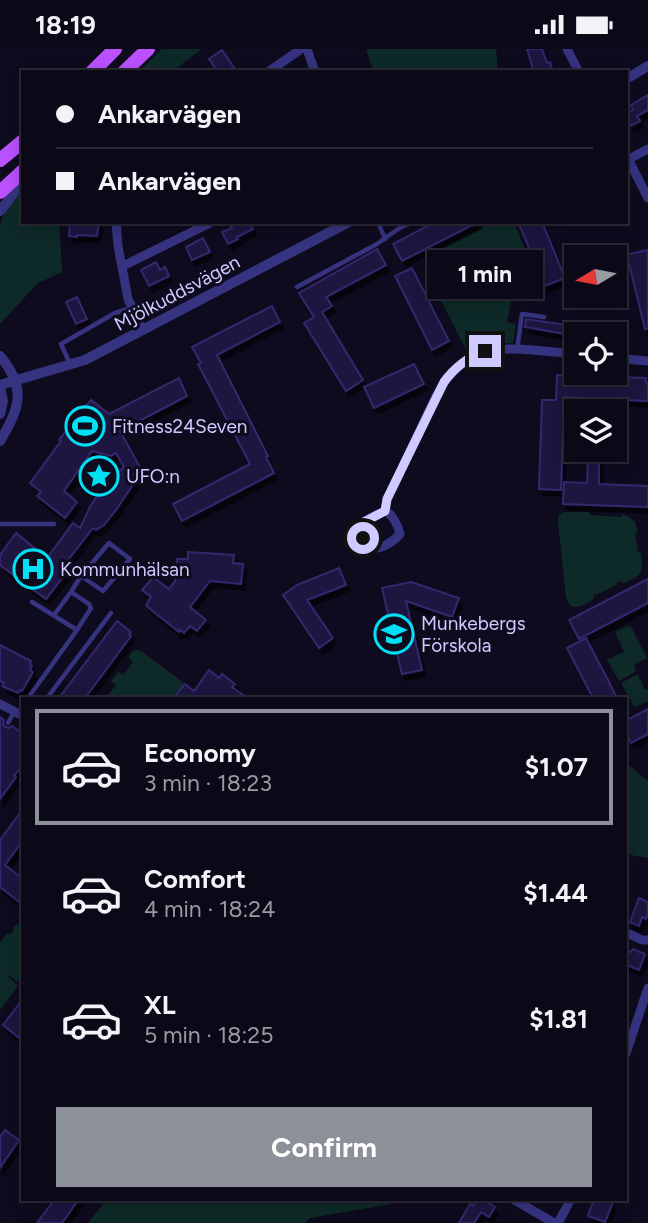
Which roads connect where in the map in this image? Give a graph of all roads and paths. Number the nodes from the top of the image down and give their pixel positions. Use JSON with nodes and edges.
{"nodes":[{"id":1,"x":115,"y":49,"type":"edge"},
{"id":2,"x":148,"y":49,"type":"edge"},
{"id":3,"x":301,"y":49,"type":"edge"},
{"id":4,"x":307,"y":49,"type":"edge"},
{"id":5,"x":567,"y":49,"type":"edge"},
{"id":6,"x":648,"y":66,"type":"edge"},
{"id":7,"x":94,"y":70,"type":"edge"},
{"id":8,"x":126,"y":70,"type":"edge"},
{"id":9,"x":271,"y":70,"type":"edge"},
{"id":10,"x":313,"y":70,"type":"edge"},
{"id":11,"x":578,"y":70,"type":"edge"},
{"id":12,"x":628,"y":78,"type":"edge"},
{"id":13,"x":21,"y":143,"type":"edge"},
{"id":14,"x":648,"y":149,"type":"edge"},
{"id":15,"x":628,"y":157,"type":"edge"},
{"id":16,"x":0,"y":160,"type":"edge"},
{"id":17,"x":21,"y":173,"type":"edge"},
{"id":18,"x":21,"y":184,"type":"edge"},
{"id":19,"x":0,"y":192,"type":"edge"},
{"id":20,"x":648,"y":198,"type":"edge"},
{"id":21,"x":0,"y":211,"type":"edge"},
{"id":22,"x":116,"y":224,"type":"edge"},
{"id":23,"x":208,"y":224,"type":"edge"},
{"id":24,"x":345,"y":224,"type":"edge"},
{"id":25,"x":379,"y":224,"type":"edge"},
{"id":26,"x":409,"y":224,"type":"edge"},
{"id":27,"x":385,"y":239,"type":"junction"},
{"id":28,"x":123,"y":266,"type":"junction"},
{"id":29,"x":297,"y":287,"type":"dead end"},
{"id":30,"x":131,"y":309,"type":"junction"},
{"id":31,"x":544,"y":317,"type":"dead end"},
{"id":32,"x":142,"y":330,"type":"junction"},
{"id":33,"x":517,"y":350,"type":"junction"},
{"id":34,"x":564,"y":354,"type":"edge"},
{"id":35,"x":0,"y":356,"type":"edge"},
{"id":36,"x":627,"y":359,"type":"edge"},
{"id":37,"x":648,"y":361,"type":"edge"},
{"id":38,"x":71,"y":365,"type":"junction"},
{"id":39,"x":15,"y":380,"type":"junction"},
{"id":40,"x":0,"y":386,"type":"edge"},
{"id":41,"x":0,"y":414,"type":"edge"},
{"id":42,"x":0,"y":441,"type":"edge"},
{"id":43,"x":385,"y":511,"type":"junction"},
{"id":44,"x":0,"y":524,"type":"edge"},
{"id":45,"x":54,"y":524,"type":"dead end"},
{"id":46,"x":81,"y":576,"type":"junction"},
{"id":47,"x":71,"y":592,"type":"junction"},
{"id":48,"x":32,"y":602,"type":"dead end"},
{"id":49,"x":111,"y":613,"type":"dead end"},
{"id":50,"x":54,"y":615,"type":"junction"},
{"id":51,"x":77,"y":630,"type":"junction"},
{"id":52,"x":29,"y":697,"type":"edge"},
{"id":53,"x":48,"y":697,"type":"edge"},
{"id":54,"x":0,"y":704,"type":"edge"},
{"id":55,"x":20,"y":711,"type":"edge"},
{"id":56,"x":8,"y":723,"type":"dead end"},
{"id":57,"x":627,"y":933,"type":"edge"},
{"id":58,"x":648,"y":940,"type":"edge"},
{"id":59,"x":648,"y":989,"type":"edge"},
{"id":60,"x":645,"y":1004,"type":"edge"},
{"id":61,"x":627,"y":1051,"type":"edge"},
{"id":62,"x":517,"y":1201,"type":"edge"},
{"id":63,"x":571,"y":1201,"type":"edge"},
{"id":64,"x":556,"y":1223,"type":"edge"}],
"edges":[{"from":1,"to":7,"type":"main road"},
{"from":2,"to":8,"type":"main road"},
{"from":3,"to":9,"type":"street"},
{"from":4,"to":10,"type":"street"},
{"from":5,"to":11,"type":"street"},
{"from":6,"to":12,"type":"street"},
{"from":13,"to":16,"type":"main road"},
{"from":14,"to":15,"type":"street"},
{"from":15,"to":20,"type":"street"},
{"from":17,"to":19,"type":"main road"},
{"from":18,"to":21,"type":"street"},
{"from":22,"to":28,"type":"street"},
{"from":23,"to":28,"type":"street"},
{"from":24,"to":32,"type":"street","name":"Mjölkuddsvägen"},
{"from":25,"to":27,"type":"lane"},
{"from":26,"to":27,"type":"lane"},
{"from":27,"to":29,"type":"lane"},
{"from":28,"to":30,"type":"street"},
{"from":30,"to":32,"type":"street"},
{"from":30,"to":38,"type":"lane"},
{"from":31,"to":33,"type":"lane"},
{"from":32,"to":38,"type":"street","name":"Mjölkuddsvägen"},
{"from":33,"to":34,"type":"street"},
{"from":33,"to":43,"type":"street"},
{"from":35,"to":39,"type":"street"},
{"from":36,"to":37,"type":"street"},
{"from":38,"to":39,"type":"street","name":"Mjölkuddsvägen"},
{"from":39,"to":40,"type":"street","name":"Mjölkuddsvägen"},
{"from":39,"to":42,"type":"street"},
{"from":40,"to":41,"type":"street","name":"Mjölkuddsvägen"},
{"from":43,"to":43,"type":"street"},
{"from":44,"to":45,"type":"lane"},
{"from":46,"to":46,"type":"lane"},
{"from":46,"to":47,"type":"lane"},
{"from":47,"to":50,"type":"lane"},
{"from":47,"to":51,"type":"lane"},
{"from":48,"to":50,"type":"lane"},
{"from":49,"to":53,"type":"lane"},
{"from":50,"to":51,"type":"lane"},
{"from":51,"to":52,"type":"lane"},
{"from":54,"to":55,"type":"street"},
{"from":55,"to":56,"type":"lane"},
{"from":57,"to":58,"type":"street"},
{"from":59,"to":60,"type":"street"},
{"from":60,"to":61,"type":"street"},
{"from":62,"to":64,"type":"street"},
{"from":63,"to":64,"type":"street"}]}
